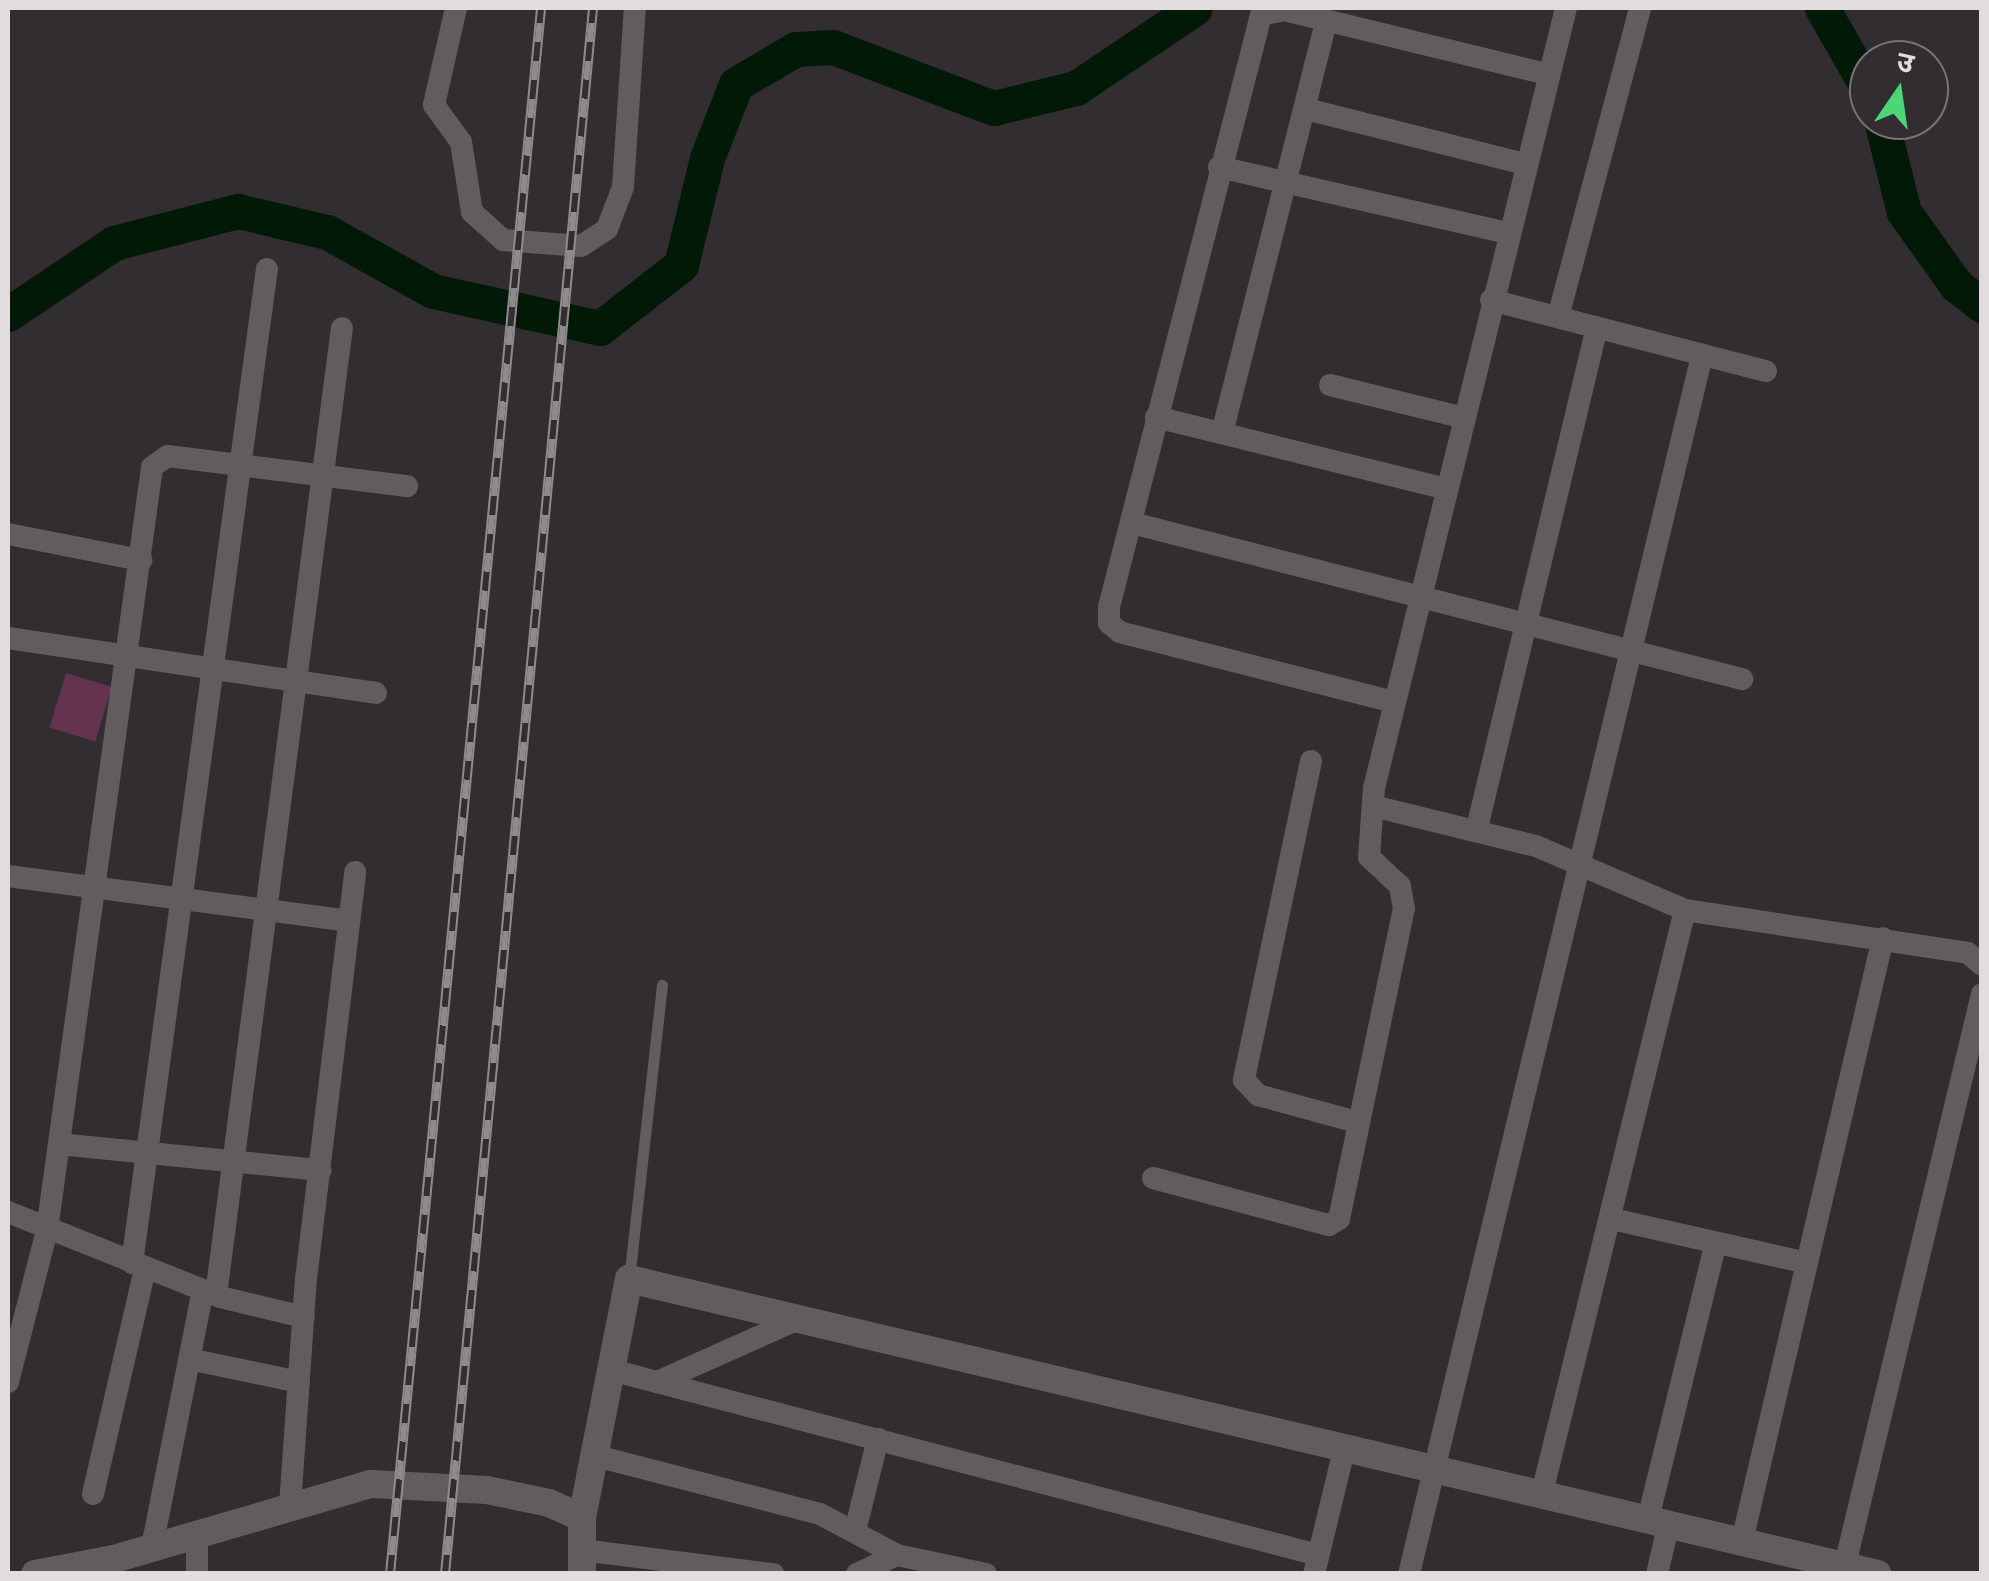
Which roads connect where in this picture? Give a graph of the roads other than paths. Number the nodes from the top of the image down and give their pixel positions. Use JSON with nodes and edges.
{"nodes":[{"id":1,"x":456,"y":8,"type":"edge"},
{"id":2,"x":635,"y":8,"type":"edge"},
{"id":3,"x":1566,"y":8,"type":"edge"},
{"id":4,"x":1640,"y":8,"type":"edge"},
{"id":5,"x":1326,"y":22,"type":"junction"},
{"id":6,"x":1547,"y":74,"type":"junction"},
{"id":7,"x":1306,"y":108,"type":"junction"},
{"id":8,"x":1525,"y":164,"type":"junction"},
{"id":9,"x":1219,"y":167,"type":"junction"},
{"id":10,"x":1289,"y":180,"type":"junction"},
{"id":11,"x":1508,"y":233,"type":"junction"},
{"id":12,"x":267,"y":269,"type":"dead end"},
{"id":13,"x":1492,"y":300,"type":"junction"},
{"id":14,"x":1558,"y":317,"type":"junction"},
{"id":15,"x":1597,"y":327,"type":"junction"},
{"id":16,"x":342,"y":328,"type":"dead end"},
{"id":17,"x":1702,"y":355,"type":"junction"},
{"id":18,"x":1766,"y":371,"type":"dead end"},
{"id":19,"x":1330,"y":385,"type":"dead end"},
{"id":20,"x":1156,"y":417,"type":"junction"},
{"id":21,"x":1464,"y":418,"type":"junction"},
{"id":22,"x":1222,"y":434,"type":"junction"},
{"id":23,"x":242,"y":466,"type":"junction"},
{"id":24,"x":328,"y":476,"type":"junction"},
{"id":25,"x":407,"y":486,"type":"dead end"},
{"id":26,"x":1447,"y":488,"type":"junction"},
{"id":27,"x":1132,"y":523,"type":"junction"},
{"id":28,"x":8,"y":534,"type":"edge"},
{"id":29,"x":141,"y":560,"type":"junction"},
{"id":30,"x":1419,"y":599,"type":"junction"},
{"id":31,"x":1525,"y":626,"type":"junction"},
{"id":32,"x":8,"y":638,"type":"edge"},
{"id":33,"x":1630,"y":652,"type":"junction"},
{"id":34,"x":130,"y":656,"type":"junction"},
{"id":35,"x":212,"y":669,"type":"junction"},
{"id":36,"x":1742,"y":679,"type":"dead end"},
{"id":37,"x":299,"y":682,"type":"junction"},
{"id":38,"x":376,"y":693,"type":"dead end"},
{"id":39,"x":1394,"y":702,"type":"junction"},
{"id":40,"x":1311,"y":761,"type":"dead end"},
{"id":41,"x":1377,"y":807,"type":"junction"},
{"id":42,"x":1476,"y":828,"type":"junction"},
{"id":43,"x":1578,"y":870,"type":"junction"},
{"id":44,"x":355,"y":872,"type":"dead end"},
{"id":45,"x":8,"y":876,"type":"edge"},
{"id":46,"x":96,"y":888,"type":"junction"},
{"id":47,"x":180,"y":900,"type":"junction"},
{"id":48,"x":1685,"y":910,"type":"junction"},
{"id":49,"x":266,"y":912,"type":"junction"},
{"id":50,"x":348,"y":921,"type":"junction"},
{"id":51,"x":1883,"y":938,"type":"junction"},
{"id":52,"x":1982,"y":964,"type":"edge"},
{"id":53,"x":662,"y":985,"type":"dead end"},
{"id":54,"x":1982,"y":994,"type":"edge"},
{"id":55,"x":1357,"y":1122,"type":"junction"},
{"id":56,"x":59,"y":1144,"type":"junction"},
{"id":57,"x":151,"y":1148,"type":"junction"},
{"id":58,"x":237,"y":1159,"type":"junction"},
{"id":59,"x":321,"y":1170,"type":"junction"},
{"id":60,"x":1152,"y":1178,"type":"dead end"},
{"id":61,"x":8,"y":1212,"type":"edge"},
{"id":62,"x":1612,"y":1219,"type":"junction"},
{"id":63,"x":47,"y":1230,"type":"junction"},
{"id":64,"x":1716,"y":1242,"type":"junction"},
{"id":65,"x":1807,"y":1263,"type":"junction"},
{"id":66,"x":139,"y":1266,"type":"junction"},
{"id":67,"x":629,"y":1279,"type":"junction"},
{"id":68,"x":209,"y":1292,"type":"junction"},
{"id":69,"x":304,"y":1317,"type":"junction"},
{"id":70,"x":801,"y":1318,"type":"junction"},
{"id":71,"x":189,"y":1359,"type":"junction"},
{"id":72,"x":616,"y":1371,"type":"junction"},
{"id":73,"x":8,"y":1382,"type":"edge"},
{"id":74,"x":299,"y":1382,"type":"junction"},
{"id":75,"x":658,"y":1382,"type":"junction"},
{"id":76,"x":878,"y":1440,"type":"junction"},
{"id":77,"x":1345,"y":1446,"type":"junction"},
{"id":78,"x":596,"y":1456,"type":"junction"},
{"id":79,"x":1433,"y":1467,"type":"junction"},
{"id":80,"x":1542,"y":1493,"type":"junction"},
{"id":81,"x":92,"y":1494,"type":"dead end"},
{"id":82,"x":290,"y":1506,"type":"junction"},
{"id":83,"x":582,"y":1518,"type":"junction"},
{"id":84,"x":1658,"y":1521,"type":"junction"},
{"id":85,"x":856,"y":1527,"type":"junction"},
{"id":86,"x":198,"y":1534,"type":"junction"},
{"id":87,"x":1742,"y":1541,"type":"junction"},
{"id":88,"x":152,"y":1548,"type":"junction"},
{"id":89,"x":582,"y":1562,"type":"edge"},
{"id":90,"x":907,"y":1562,"type":"edge"},
{"id":91,"x":1316,"y":1564,"type":"edge"},
{"id":92,"x":86,"y":1569,"type":"edge"},
{"id":93,"x":1860,"y":1570,"type":"edge"},
{"id":94,"x":35,"y":1574,"type":"edge"},
{"id":95,"x":197,"y":1574,"type":"edge"},
{"id":96,"x":773,"y":1574,"type":"edge"},
{"id":97,"x":857,"y":1574,"type":"edge"},
{"id":98,"x":986,"y":1574,"type":"edge"},
{"id":99,"x":1409,"y":1574,"type":"edge"},
{"id":100,"x":1657,"y":1574,"type":"edge"}],
"edges":[{"from":1,"to":2,"type":"street"},
{"from":3,"to":6,"type":"street"},
{"from":4,"to":14,"type":"street"},
{"from":5,"to":6,"type":"street"},
{"from":5,"to":7,"type":"street"},
{"from":5,"to":9,"type":"street"},
{"from":6,"to":8,"type":"street"},
{"from":7,"to":8,"type":"street"},
{"from":7,"to":10,"type":"street"},
{"from":8,"to":11,"type":"street"},
{"from":9,"to":10,"type":"street"},
{"from":9,"to":20,"type":"street"},
{"from":10,"to":11,"type":"street"},
{"from":10,"to":22,"type":"street"},
{"from":11,"to":13,"type":"street"},
{"from":12,"to":23,"type":"street"},
{"from":13,"to":14,"type":"street"},
{"from":13,"to":21,"type":"street"},
{"from":14,"to":15,"type":"street"},
{"from":15,"to":17,"type":"street"},
{"from":15,"to":31,"type":"street"},
{"from":16,"to":24,"type":"street"},
{"from":17,"to":18,"type":"street"},
{"from":17,"to":33,"type":"street"},
{"from":19,"to":21,"type":"street"},
{"from":20,"to":22,"type":"street"},
{"from":20,"to":27,"type":"street"},
{"from":21,"to":26,"type":"street"},
{"from":22,"to":26,"type":"street"},
{"from":23,"to":24,"type":"street"},
{"from":23,"to":29,"type":"street"},
{"from":23,"to":35,"type":"street"},
{"from":24,"to":25,"type":"street"},
{"from":24,"to":37,"type":"street"},
{"from":26,"to":30,"type":"street"},
{"from":27,"to":30,"type":"street"},
{"from":27,"to":39,"type":"street"},
{"from":28,"to":29,"type":"street"},
{"from":29,"to":34,"type":"street"},
{"from":30,"to":31,"type":"street"},
{"from":30,"to":39,"type":"street"},
{"from":31,"to":33,"type":"street"},
{"from":31,"to":42,"type":"street"},
{"from":32,"to":34,"type":"street"},
{"from":33,"to":36,"type":"street"},
{"from":33,"to":43,"type":"street"},
{"from":34,"to":35,"type":"street"},
{"from":34,"to":46,"type":"street"},
{"from":35,"to":37,"type":"street"},
{"from":35,"to":47,"type":"street"},
{"from":37,"to":38,"type":"street"},
{"from":37,"to":49,"type":"street"},
{"from":39,"to":41,"type":"street"},
{"from":40,"to":55,"type":"street"},
{"from":41,"to":42,"type":"street"},
{"from":41,"to":55,"type":"street"},
{"from":42,"to":43,"type":"street"},
{"from":43,"to":48,"type":"street"},
{"from":43,"to":79,"type":"street"},
{"from":44,"to":50,"type":"street"},
{"from":45,"to":46,"type":"street"},
{"from":46,"to":47,"type":"street"},
{"from":46,"to":56,"type":"street"},
{"from":47,"to":49,"type":"street"},
{"from":47,"to":57,"type":"street"},
{"from":48,"to":51,"type":"street"},
{"from":48,"to":62,"type":"street"},
{"from":49,"to":50,"type":"street"},
{"from":49,"to":58,"type":"street"},
{"from":50,"to":59,"type":"street"},
{"from":51,"to":52,"type":"street"},
{"from":51,"to":65,"type":"street"},
{"from":53,"to":67,"type":"lane"},
{"from":54,"to":93,"type":"street"},
{"from":55,"to":60,"type":"street"},
{"from":56,"to":57,"type":"street"},
{"from":56,"to":63,"type":"street"},
{"from":57,"to":58,"type":"street"},
{"from":57,"to":66,"type":"street"},
{"from":58,"to":59,"type":"street"},
{"from":58,"to":68,"type":"street"},
{"from":59,"to":69,"type":"street"},
{"from":61,"to":63,"type":"street"},
{"from":62,"to":64,"type":"street"},
{"from":62,"to":80,"type":"street"},
{"from":63,"to":66,"type":"street"},
{"from":63,"to":73,"type":"street"},
{"from":64,"to":65,"type":"street"},
{"from":64,"to":84,"type":"street"},
{"from":65,"to":87,"type":"street"},
{"from":66,"to":68,"type":"street"},
{"from":66,"to":81,"type":"street"},
{"from":67,"to":70,"type":"street"},
{"from":67,"to":72,"type":"street"},
{"from":68,"to":69,"type":"street"},
{"from":68,"to":71,"type":"street"},
{"from":69,"to":74,"type":"street"},
{"from":70,"to":75,"type":"street"},
{"from":70,"to":77,"type":"street"},
{"from":71,"to":74,"type":"street"},
{"from":71,"to":88,"type":"street"},
{"from":72,"to":75,"type":"street"},
{"from":72,"to":78,"type":"street"},
{"from":74,"to":82,"type":"street"},
{"from":75,"to":76,"type":"street"},
{"from":76,"to":85,"type":"street"},
{"from":76,"to":91,"type":"street"},
{"from":77,"to":79,"type":"street"},
{"from":77,"to":91,"type":"street"},
{"from":78,"to":83,"type":"street"},
{"from":78,"to":85,"type":"street"},
{"from":79,"to":80,"type":"street"},
{"from":79,"to":99,"type":"street"},
{"from":80,"to":84,"type":"street"},
{"from":82,"to":83,"type":"street"},
{"from":82,"to":86,"type":"street"},
{"from":83,"to":89,"type":"street"},
{"from":84,"to":87,"type":"street"},
{"from":84,"to":100,"type":"street"},
{"from":85,"to":90,"type":"street"},
{"from":86,"to":88,"type":"street"},
{"from":86,"to":95,"type":"street"},
{"from":87,"to":93,"type":"street"},
{"from":88,"to":92,"type":"street"},
{"from":89,"to":96,"type":"street"},
{"from":90,"to":97,"type":"street"},
{"from":90,"to":98,"type":"street"},
{"from":92,"to":94,"type":"street"}]}
